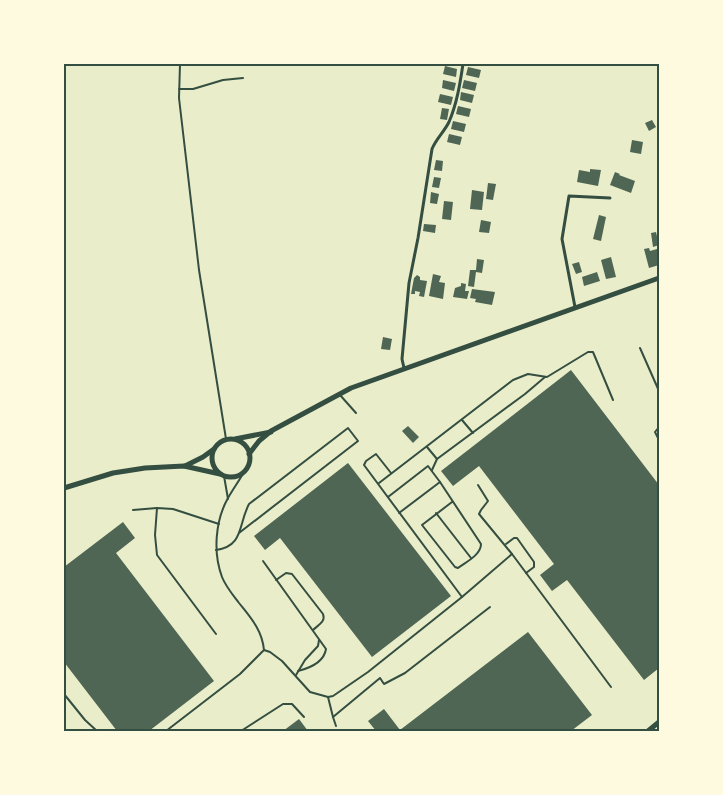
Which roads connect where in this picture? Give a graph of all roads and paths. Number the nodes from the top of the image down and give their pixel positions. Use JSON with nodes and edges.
{"nodes":[{"id":1,"x":180,"y":64,"type":"edge"},
{"id":2,"x":462,"y":64,"type":"edge"},
{"id":3,"x":243,"y":78,"type":"dead end"},
{"id":4,"x":179,"y":88,"type":"junction"},
{"id":5,"x":610,"y":198,"type":"dead end"},
{"id":6,"x":659,"y":278,"type":"edge"},
{"id":7,"x":575,"y":307,"type":"junction"},
{"id":8,"x":640,"y":348,"type":"dead end"},
{"id":9,"x":404,"y":368,"type":"junction"},
{"id":10,"x":547,"y":377,"type":"junction"},
{"id":11,"x":659,"y":391,"type":"edge"},
{"id":12,"x":339,"y":394,"type":"junction"},
{"id":13,"x":612,"y":400,"type":"dead end"},
{"id":14,"x":356,"y":413,"type":"dead end"},
{"id":15,"x":462,"y":420,"type":"junction"},
{"id":16,"x":659,"y":427,"type":"edge"},
{"id":17,"x":271,"y":431,"type":"junction"},
{"id":18,"x":473,"y":432,"type":"junction"},
{"id":19,"x":226,"y":439,"type":"junction"},
{"id":20,"x":234,"y":439,"type":"junction"},
{"id":21,"x":659,"y":440,"type":"edge"},
{"id":22,"x":427,"y":447,"type":"junction"},
{"id":23,"x":214,"y":448,"type":"junction"},
{"id":24,"x":250,"y":454,"type":"junction"},
{"id":25,"x":437,"y":459,"type":"junction"},
{"id":26,"x":184,"y":466,"type":"junction"},
{"id":27,"x":432,"y":470,"type":"junction"},
{"id":28,"x":244,"y":472,"type":"junction"},
{"id":29,"x":391,"y":473,"type":"junction"},
{"id":30,"x":222,"y":475,"type":"junction"},
{"id":31,"x":440,"y":482,"type":"junction"},
{"id":32,"x":379,"y":483,"type":"junction"},
{"id":33,"x":478,"y":485,"type":"dead end"},
{"id":34,"x":64,"y":488,"type":"edge"},
{"id":35,"x":388,"y":497,"type":"junction"},
{"id":36,"x":228,"y":499,"type":"junction"},
{"id":37,"x":452,"y":502,"type":"junction"},
{"id":38,"x":157,"y":508,"type":"junction"},
{"id":39,"x":133,"y":510,"type":"dead end"},
{"id":40,"x":399,"y":513,"type":"junction"},
{"id":41,"x":436,"y":514,"type":"junction"},
{"id":42,"x":219,"y":524,"type":"junction"},
{"id":43,"x":239,"y":533,"type":"junction"},
{"id":44,"x":506,"y":544,"type":"junction"},
{"id":45,"x":216,"y":550,"type":"junction"},
{"id":46,"x":512,"y":554,"type":"junction"},
{"id":47,"x":471,"y":558,"type":"junction"},
{"id":48,"x":263,"y":561,"type":"dead end"},
{"id":49,"x":526,"y":573,"type":"junction"},
{"id":50,"x":276,"y":580,"type":"junction"},
{"id":51,"x":462,"y":598,"type":"junction"},
{"id":52,"x":490,"y":607,"type":"dead end"},
{"id":53,"x":313,"y":630,"type":"junction"},
{"id":54,"x":216,"y":634,"type":"dead end"},
{"id":55,"x":319,"y":640,"type":"junction"},
{"id":56,"x":264,"y":650,"type":"junction"},
{"id":57,"x":298,"y":671,"type":"junction"},
{"id":58,"x":296,"y":675,"type":"junction"},
{"id":59,"x":610,"y":687,"type":"dead end"},
{"id":60,"x":64,"y":694,"type":"edge"},
{"id":61,"x":328,"y":697,"type":"junction"},
{"id":62,"x":304,"y":716,"type":"dead end"},
{"id":63,"x":334,"y":717,"type":"junction"},
{"id":64,"x":659,"y":722,"type":"edge"},
{"id":65,"x":336,"y":726,"type":"dead end"},
{"id":66,"x":97,"y":731,"type":"edge"},
{"id":67,"x":166,"y":731,"type":"edge"},
{"id":68,"x":241,"y":731,"type":"edge"},
{"id":69,"x":648,"y":731,"type":"edge"}],
"edges":[{"from":1,"to":4,"type":"lane"},
{"from":2,"to":9,"type":"street"},
{"from":3,"to":4,"type":"lane"},
{"from":4,"to":19,"type":"lane"},
{"from":5,"to":7,"type":"street"},
{"from":6,"to":7,"type":"highway"},
{"from":7,"to":9,"type":"highway"},
{"from":8,"to":11,"type":"lane"},
{"from":9,"to":12,"type":"highway"},
{"from":10,"to":13,"type":"lane"},
{"from":10,"to":15,"type":"lane"},
{"from":10,"to":18,"type":"lane"},
{"from":12,"to":14,"type":"lane"},
{"from":12,"to":17,"type":"highway"},
{"from":15,"to":18,"type":"lane"},
{"from":15,"to":22,"type":"lane"},
{"from":16,"to":21,"type":"lane"},
{"from":17,"to":20,"type":"highway"},
{"from":17,"to":24,"type":"highway"},
{"from":18,"to":25,"type":"lane"},
{"from":19,"to":20,"type":"highway"},
{"from":19,"to":23,"type":"highway"},
{"from":20,"to":24,"type":"highway"},
{"from":22,"to":25,"type":"lane"},
{"from":22,"to":29,"type":"lane"},
{"from":23,"to":26,"type":"highway"},
{"from":23,"to":30,"type":"highway"},
{"from":24,"to":28,"type":"highway"},
{"from":25,"to":27,"type":"lane"},
{"from":26,"to":30,"type":"highway"},
{"from":26,"to":34,"type":"highway"},
{"from":27,"to":31,"type":"lane"},
{"from":27,"to":35,"type":"lane"},
{"from":28,"to":30,"type":"highway"},
{"from":28,"to":36,"type":"lane"},
{"from":29,"to":32,"type":"lane"},
{"from":29,"to":32,"type":"lane"},
{"from":30,"to":36,"type":"lane"},
{"from":31,"to":37,"type":"lane"},
{"from":31,"to":40,"type":"lane"},
{"from":32,"to":35,"type":"lane"},
{"from":33,"to":44,"type":"lane"},
{"from":35,"to":40,"type":"lane"},
{"from":36,"to":42,"type":"lane"},
{"from":37,"to":41,"type":"lane"},
{"from":37,"to":47,"type":"lane"},
{"from":38,"to":39,"type":"lane"},
{"from":38,"to":42,"type":"lane"},
{"from":38,"to":54,"type":"lane"},
{"from":40,"to":51,"type":"lane"},
{"from":41,"to":47,"type":"lane"},
{"from":41,"to":47,"type":"lane"},
{"from":42,"to":45,"type":"lane"},
{"from":43,"to":43,"type":"lane"},
{"from":43,"to":45,"type":"lane"},
{"from":44,"to":46,"type":"lane"},
{"from":44,"to":49,"type":"lane"},
{"from":45,"to":56,"type":"lane"},
{"from":46,"to":49,"type":"lane"},
{"from":46,"to":51,"type":"lane"},
{"from":48,"to":50,"type":"lane"},
{"from":49,"to":59,"type":"lane"},
{"from":50,"to":53,"type":"lane"},
{"from":50,"to":53,"type":"lane"},
{"from":51,"to":61,"type":"lane"},
{"from":52,"to":63,"type":"lane"},
{"from":53,"to":55,"type":"lane"},
{"from":55,"to":57,"type":"lane"},
{"from":55,"to":57,"type":"lane"},
{"from":56,"to":58,"type":"lane"},
{"from":56,"to":67,"type":"lane"},
{"from":57,"to":58,"type":"lane"},
{"from":58,"to":61,"type":"lane"},
{"from":60,"to":66,"type":"lane"},
{"from":61,"to":63,"type":"lane"},
{"from":62,"to":68,"type":"lane"},
{"from":63,"to":65,"type":"lane"},
{"from":64,"to":69,"type":"highway"}]}
